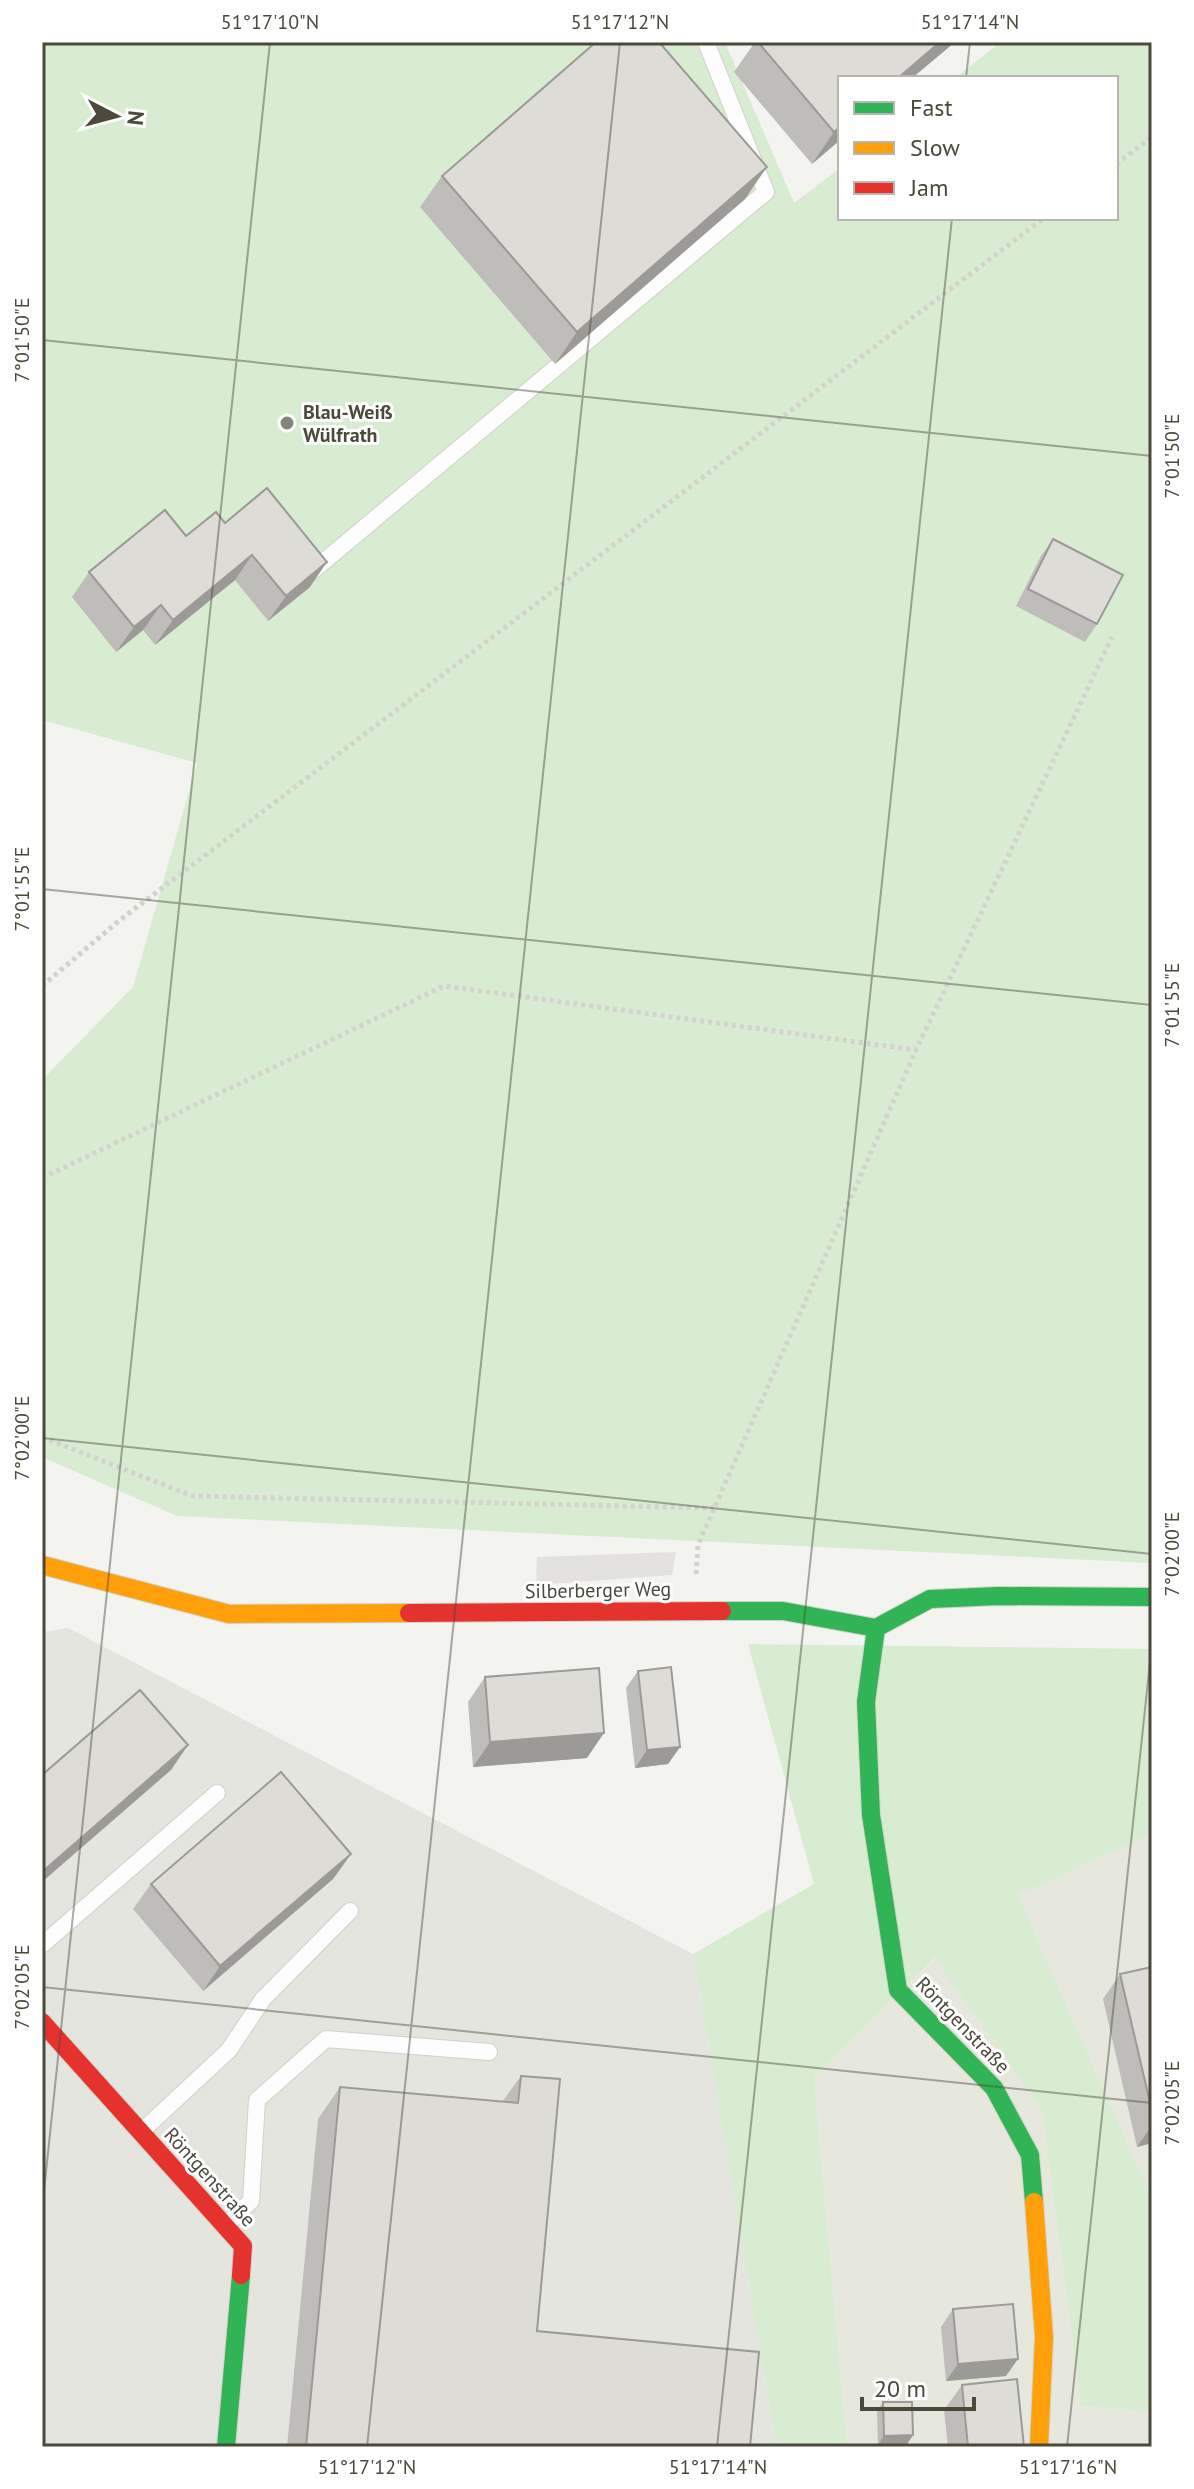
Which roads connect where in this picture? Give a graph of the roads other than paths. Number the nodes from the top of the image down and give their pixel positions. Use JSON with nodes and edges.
{"nodes":[{"id":1,"x":706,"y":42,"type":"edge"},
{"id":2,"x":309,"y":574,"type":"edge"},
{"id":3,"x":42,"y":1565,"type":"edge"},
{"id":4,"x":1152,"y":1597,"type":"edge"},
{"id":5,"x":876,"y":1628,"type":"junction"},
{"id":6,"x":217,"y":1793,"type":"dead end"},
{"id":7,"x":350,"y":1911,"type":"dead end"},
{"id":8,"x":42,"y":1945,"type":"edge"},
{"id":9,"x":42,"y":2022,"type":"edge"},
{"id":10,"x":489,"y":2052,"type":"dead end"},
{"id":11,"x":141,"y":2132,"type":"junction"},
{"id":12,"x":225,"y":2226,"type":"junction"},
{"id":13,"x":226,"y":2447,"type":"edge"},
{"id":14,"x":1039,"y":2447,"type":"edge"}],
"edges":[{"from":1,"to":2,"type":"lane"},
{"from":3,"to":5,"type":"street","name":"Silberberger Weg"},
{"from":4,"to":5,"type":"street"},
{"from":5,"to":14,"type":"street","name":"Röntgenstraße"},
{"from":6,"to":8,"type":"lane"},
{"from":7,"to":11,"type":"lane"},
{"from":9,"to":11,"type":"street","name":"Röntgenstraße"},
{"from":10,"to":12,"type":"lane"},
{"from":11,"to":12,"type":"street","name":"Röntgenstraße"},
{"from":12,"to":13,"type":"street","name":"Röntgenstraße"}]}
